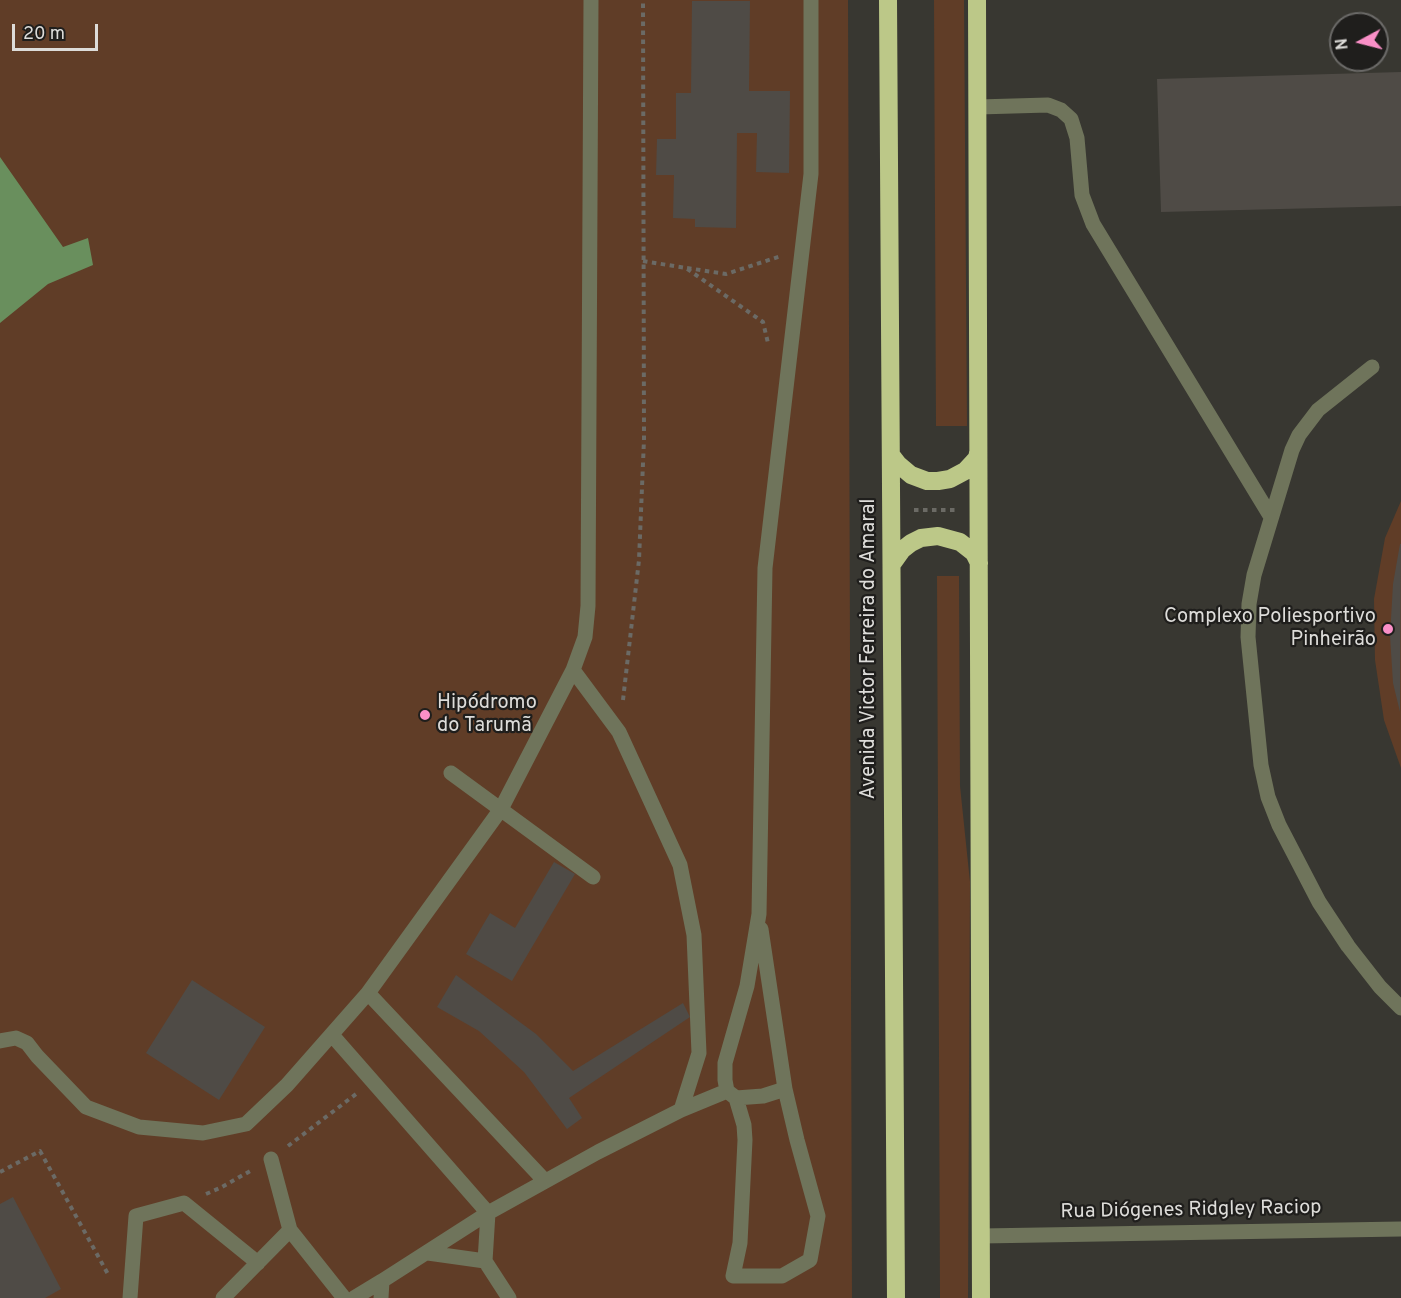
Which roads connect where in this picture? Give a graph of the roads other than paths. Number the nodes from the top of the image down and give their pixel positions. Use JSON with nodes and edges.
{"nodes":[{"id":1,"x":591,"y":0,"type":"edge"},
{"id":2,"x":811,"y":0,"type":"edge"},
{"id":3,"x":888,"y":0,"type":"edge"},
{"id":4,"x":977,"y":0,"type":"edge"},
{"id":5,"x":978,"y":107,"type":"junction"},
{"id":6,"x":1372,"y":367,"type":"dead end"},
{"id":7,"x":978,"y":453,"type":"junction"},
{"id":8,"x":891,"y":455,"type":"junction"},
{"id":9,"x":1271,"y":517,"type":"junction"},
{"id":10,"x":979,"y":563,"type":"junction"},
{"id":11,"x":892,"y":564,"type":"junction"},
{"id":12,"x":573,"y":670,"type":"junction"},
{"id":13,"x":451,"y":773,"type":"dead end"},
{"id":14,"x":501,"y":808,"type":"junction"},
{"id":15,"x":594,"y":877,"type":"dead end"},
{"id":16,"x":759,"y":914,"type":"junction"},
{"id":17,"x":368,"y":993,"type":"junction"},
{"id":18,"x":1401,"y":1008,"type":"edge"},
{"id":19,"x":332,"y":1035,"type":"junction"},
{"id":20,"x":0,"y":1041,"type":"edge"},
{"id":21,"x":785,"y":1089,"type":"junction"},
{"id":22,"x":732,"y":1094,"type":"junction"},
{"id":23,"x":681,"y":1110,"type":"junction"},
{"id":24,"x":271,"y":1159,"type":"dead end"},
{"id":25,"x":545,"y":1180,"type":"junction"},
{"id":26,"x":488,"y":1213,"type":"junction"},
{"id":27,"x":290,"y":1230,"type":"junction"},
{"id":28,"x":1401,"y":1230,"type":"edge"},
{"id":29,"x":981,"y":1236,"type":"junction"},
{"id":30,"x":428,"y":1253,"type":"junction"},
{"id":31,"x":484,"y":1261,"type":"junction"},
{"id":32,"x":258,"y":1263,"type":"junction"},
{"id":33,"x":382,"y":1281,"type":"junction"},
{"id":34,"x":130,"y":1298,"type":"edge"},
{"id":35,"x":223,"y":1298,"type":"edge"},
{"id":36,"x":344,"y":1298,"type":"edge"},
{"id":37,"x":354,"y":1298,"type":"edge"},
{"id":38,"x":381,"y":1298,"type":"edge"},
{"id":39,"x":509,"y":1298,"type":"edge"},
{"id":40,"x":896,"y":1298,"type":"edge"},
{"id":41,"x":981,"y":1298,"type":"edge"}],
"edges":[{"from":1,"to":12,"type":"street"},
{"from":2,"to":16,"type":"street"},
{"from":3,"to":8,"type":"highway","name":"Avenida Victor Ferreira do Amaral"},
{"from":4,"to":5,"type":"highway"},
{"from":5,"to":7,"type":"highway"},
{"from":5,"to":9,"type":"street"},
{"from":6,"to":9,"type":"street"},
{"from":7,"to":8,"type":"highway"},
{"from":7,"to":10,"type":"highway"},
{"from":8,"to":11,"type":"highway","name":"Avenida Victor Ferreira do Amaral"},
{"from":9,"to":18,"type":"street"},
{"from":10,"to":11,"type":"highway"},
{"from":10,"to":29,"type":"highway"},
{"from":11,"to":40,"type":"highway","name":"Avenida Victor Ferreira do Amaral"},
{"from":12,"to":14,"type":"street"},
{"from":12,"to":23,"type":"street"},
{"from":13,"to":14,"type":"street"},
{"from":14,"to":15,"type":"street"},
{"from":14,"to":17,"type":"street"},
{"from":16,"to":21,"type":"street"},
{"from":16,"to":22,"type":"street"},
{"from":17,"to":19,"type":"street"},
{"from":17,"to":25,"type":"street"},
{"from":19,"to":20,"type":"street"},
{"from":19,"to":26,"type":"street"},
{"from":21,"to":22,"type":"street"},
{"from":21,"to":22,"type":"street"},
{"from":22,"to":23,"type":"street"},
{"from":23,"to":25,"type":"street"},
{"from":24,"to":27,"type":"street"},
{"from":25,"to":26,"type":"street"},
{"from":26,"to":30,"type":"street"},
{"from":26,"to":31,"type":"street"},
{"from":27,"to":32,"type":"street"},
{"from":27,"to":36,"type":"street"},
{"from":28,"to":29,"type":"street","name":"Rua Diógenes Ridgley Raciop"},
{"from":29,"to":41,"type":"highway"},
{"from":30,"to":31,"type":"street"},
{"from":30,"to":33,"type":"street"},
{"from":31,"to":39,"type":"street"},
{"from":32,"to":34,"type":"street"},
{"from":32,"to":35,"type":"street"},
{"from":33,"to":37,"type":"street"},
{"from":33,"to":38,"type":"street"}]}
